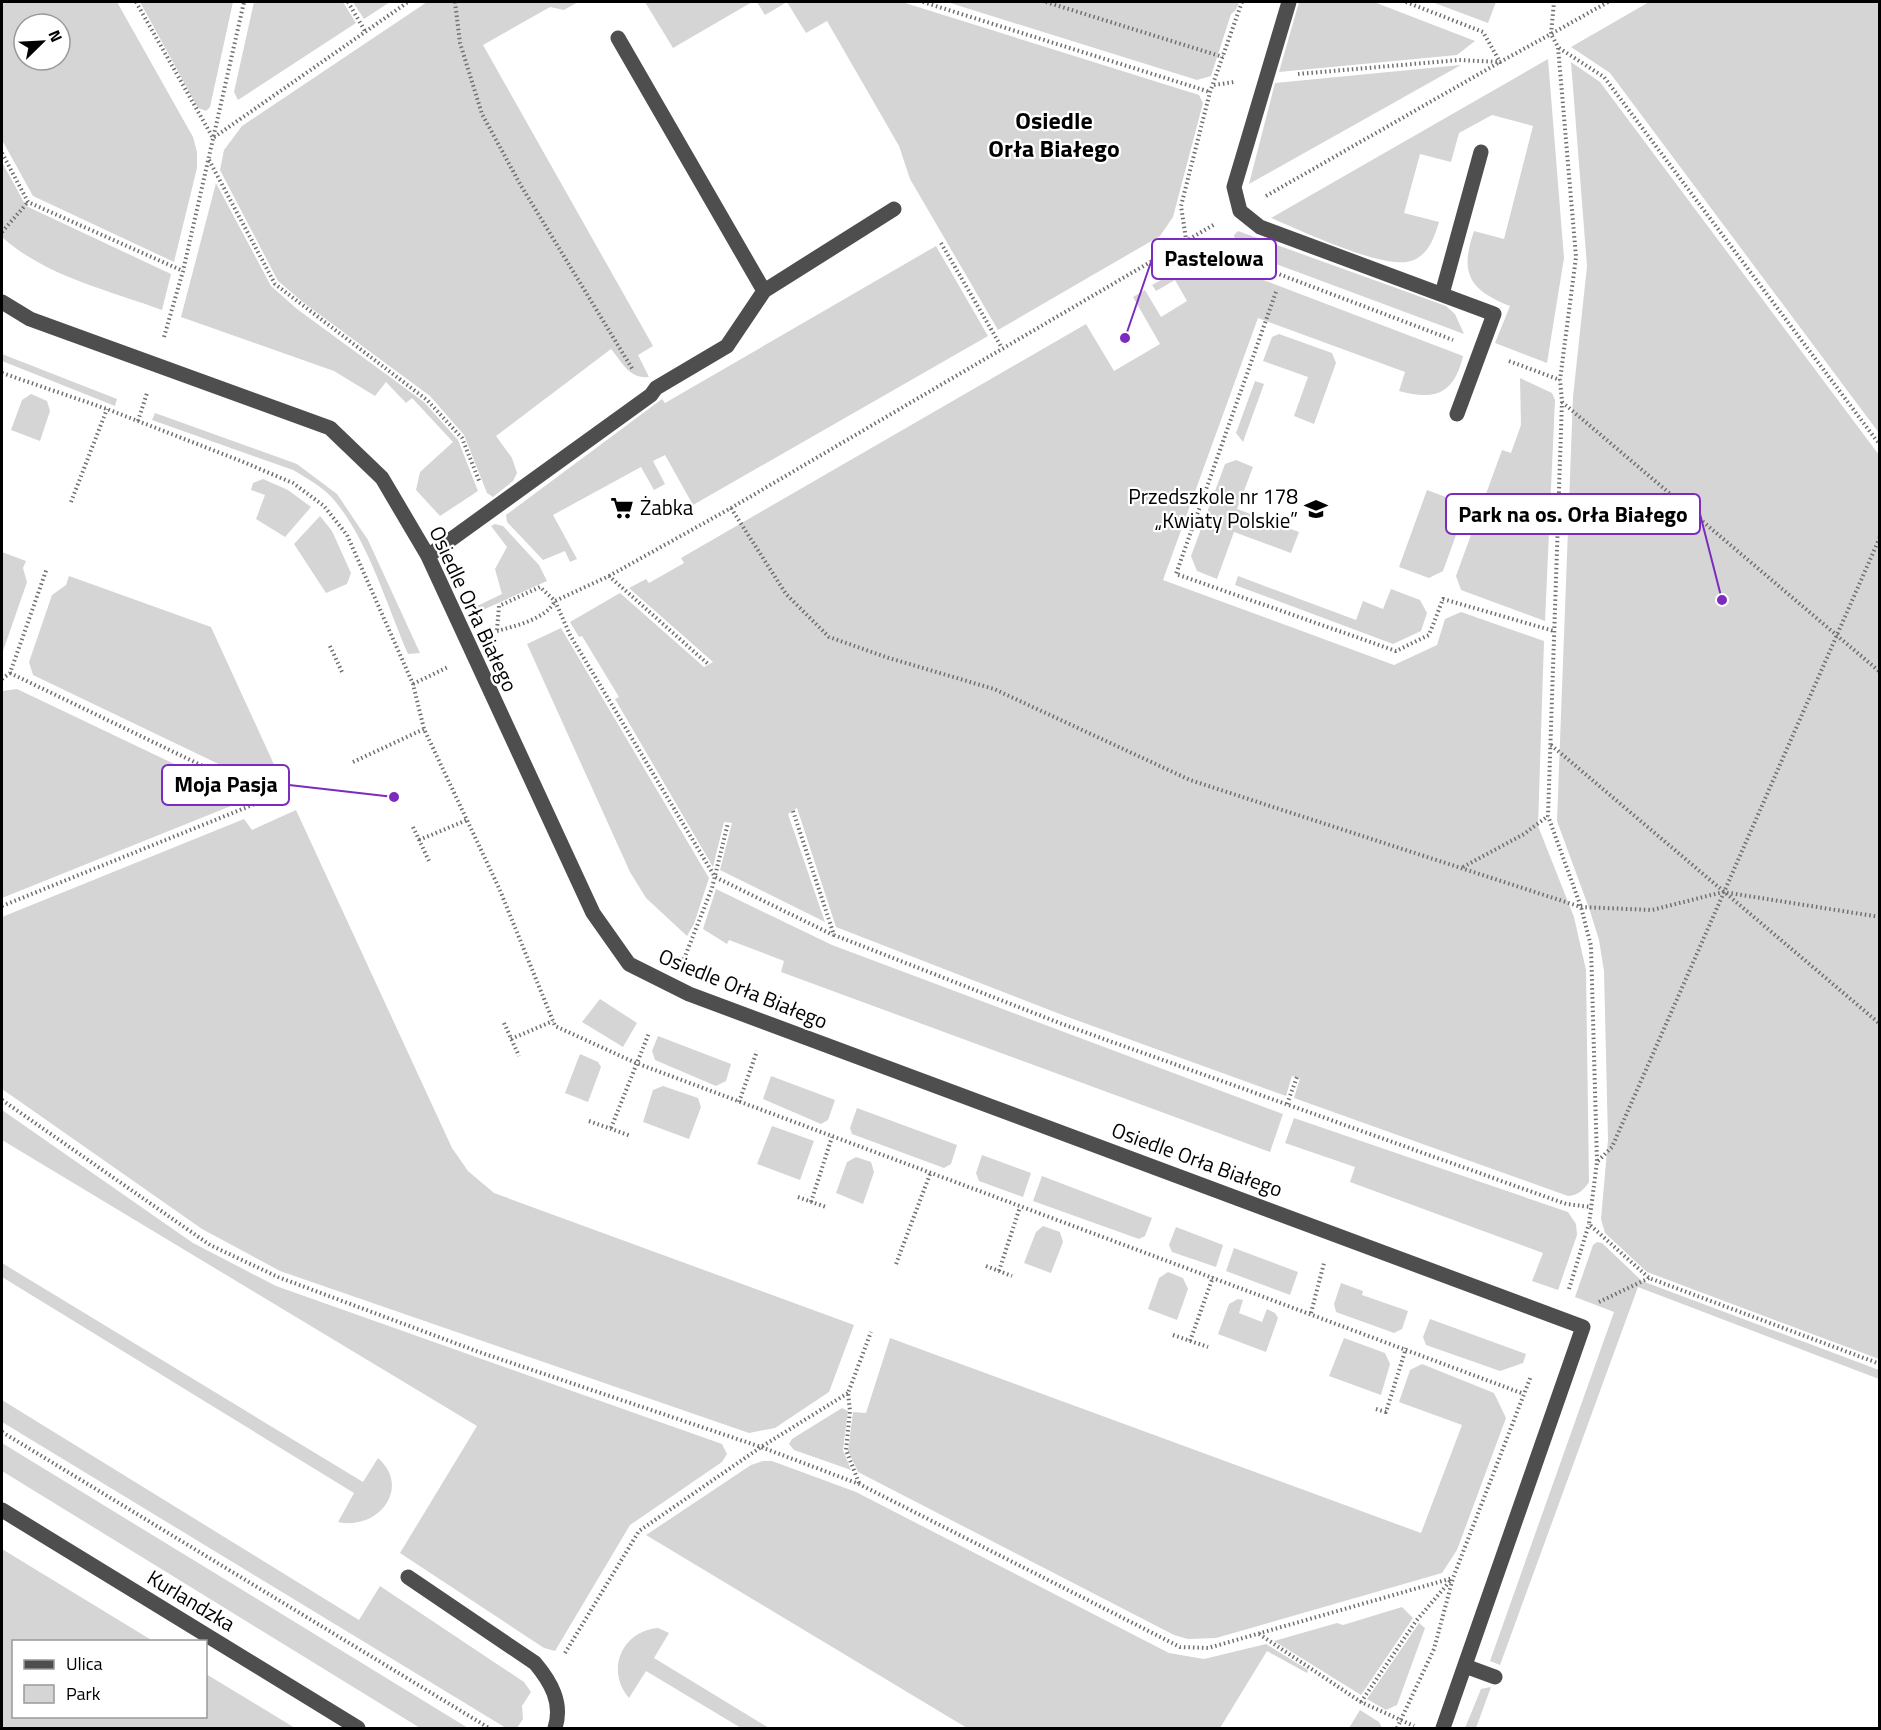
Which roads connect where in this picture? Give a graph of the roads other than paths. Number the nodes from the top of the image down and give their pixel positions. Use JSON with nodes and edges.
{"nodes":[{"id":1,"x":1289,"y":2,"type":"edge"},
{"id":2,"x":618,"y":38,"type":"dead end"},
{"id":3,"x":1481,"y":152,"type":"dead end"},
{"id":4,"x":894,"y":209,"type":"dead end"},
{"id":5,"x":764,"y":291,"type":"junction"},
{"id":6,"x":1442,"y":294,"type":"junction"},
{"id":7,"x":2,"y":302,"type":"edge"},
{"id":8,"x":1457,"y":414,"type":"dead end"},
{"id":9,"x":428,"y":556,"type":"junction"},
{"id":10,"x":2,"y":1510,"type":"edge"},
{"id":11,"x":408,"y":1577,"type":"dead end"},
{"id":12,"x":1466,"y":1666,"type":"junction"},
{"id":13,"x":1495,"y":1677,"type":"dead end"},
{"id":14,"x":358,"y":1728,"type":"edge"},
{"id":15,"x":555,"y":1728,"type":"edge"},
{"id":16,"x":1443,"y":1728,"type":"edge"}],
"edges":[{"from":1,"to":6,"type":"street"},
{"from":2,"to":5,"type":"street"},
{"from":3,"to":6,"type":"street"},
{"from":4,"to":5,"type":"street"},
{"from":5,"to":9,"type":"street"},
{"from":6,"to":8,"type":"street"},
{"from":7,"to":9,"type":"street","name":"Osiedle Orła Białego"},
{"from":9,"to":12,"type":"street","name":"Osiedle Orła Białego"},
{"from":10,"to":14,"type":"street","name":"Kurlandzka"},
{"from":11,"to":15,"type":"street"},
{"from":12,"to":13,"type":"street"},
{"from":12,"to":16,"type":"street"}]}
